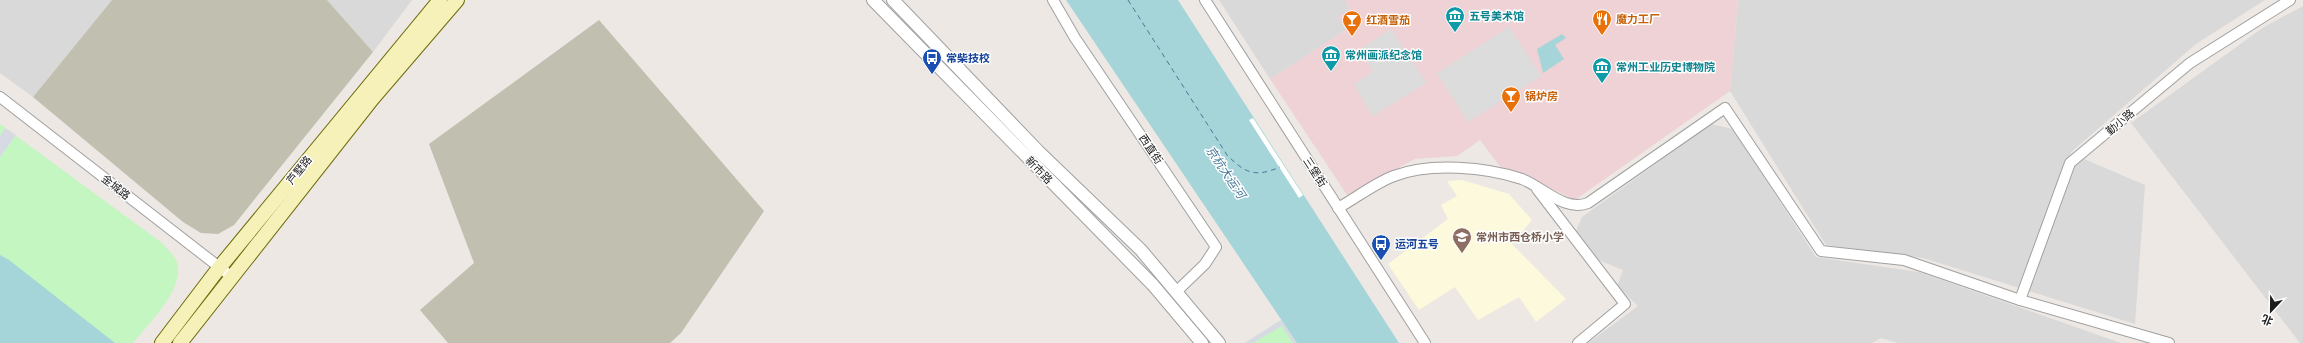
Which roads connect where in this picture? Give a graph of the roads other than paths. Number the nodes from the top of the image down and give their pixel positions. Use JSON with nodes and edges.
{"nodes":[{"id":1,"x":440,"y":0,"type":"edge"},
{"id":2,"x":457,"y":0,"type":"edge"},
{"id":3,"x":873,"y":0,"type":"edge"},
{"id":4,"x":893,"y":0,"type":"edge"},
{"id":5,"x":1053,"y":0,"type":"edge"},
{"id":6,"x":1205,"y":0,"type":"edge"},
{"id":7,"x":2290,"y":0,"type":"edge"},
{"id":8,"x":0,"y":97,"type":"edge"},
{"id":9,"x":1535,"y":186,"type":"junction"},
{"id":10,"x":1338,"y":208,"type":"junction"},
{"id":11,"x":219,"y":268,"type":"junction"},
{"id":12,"x":232,"y":277,"type":"junction"},
{"id":13,"x":1177,"y":291,"type":"junction"},
{"id":14,"x":2020,"y":300,"type":"junction"},
{"id":15,"x":162,"y":343,"type":"edge"},
{"id":16,"x":180,"y":343,"type":"edge"},
{"id":17,"x":1202,"y":343,"type":"edge"},
{"id":18,"x":1219,"y":343,"type":"edge"},
{"id":19,"x":1425,"y":343,"type":"edge"},
{"id":20,"x":1578,"y":343,"type":"edge"},
{"id":21,"x":2169,"y":343,"type":"edge"}],
"edges":[{"from":1,"to":11,"type":"main road","name":"芦墅路"},
{"from":2,"to":12,"type":"main road","name":"芦墅路"},
{"from":3,"to":17,"type":"street","name":"新市路"},
{"from":4,"to":13,"type":"street","name":"新市路"},
{"from":5,"to":13,"type":"street","name":"西直街"},
{"from":6,"to":10,"type":"street","name":"三堡街"},
{"from":7,"to":14,"type":"street","name":"勤小路"},
{"from":8,"to":11,"type":"street","name":"金城路"},
{"from":9,"to":10,"type":"street"},
{"from":9,"to":14,"type":"street"},
{"from":9,"to":20,"type":"street"},
{"from":10,"to":19,"type":"street","name":"三堡街"},
{"from":11,"to":12,"type":"street","name":"金城路"},
{"from":11,"to":15,"type":"main road","name":"芦墅路"},
{"from":12,"to":16,"type":"main road","name":"芦墅路"},
{"from":13,"to":18,"type":"street","name":"新市路"},
{"from":14,"to":21,"type":"street"}]}
